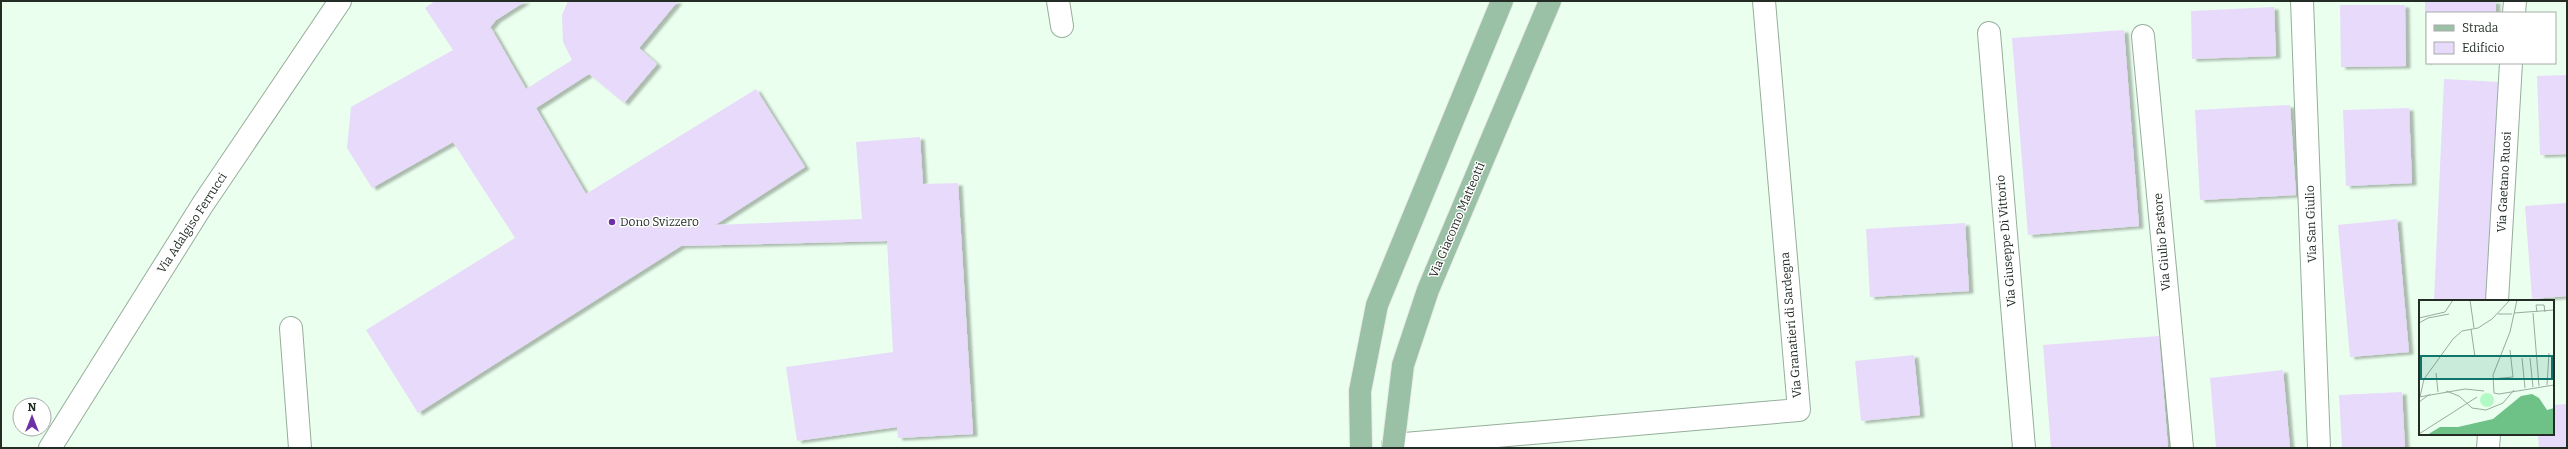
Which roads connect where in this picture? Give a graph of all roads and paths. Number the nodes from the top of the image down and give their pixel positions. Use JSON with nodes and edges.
{"nodes":[{"id":1,"x":340,"y":1,"type":"edge"},
{"id":2,"x":1058,"y":1,"type":"edge"},
{"id":3,"x":1502,"y":1,"type":"edge"},
{"id":4,"x":1550,"y":1,"type":"edge"},
{"id":5,"x":1764,"y":1,"type":"edge"},
{"id":6,"x":2302,"y":1,"type":"edge"},
{"id":7,"x":2515,"y":1,"type":"edge"},
{"id":8,"x":2514,"y":12,"type":"edge"},
{"id":9,"x":1062,"y":26,"type":"dead end"},
{"id":10,"x":1989,"y":33,"type":"dead end"},
{"id":11,"x":2143,"y":36,"type":"dead end"},
{"id":12,"x":2511,"y":64,"type":"edge"},
{"id":13,"x":2497,"y":300,"type":"edge"},
{"id":14,"x":291,"y":328,"type":"dead end"},
{"id":15,"x":2489,"y":435,"type":"edge"},
{"id":16,"x":1393,"y":446,"type":"edge"},
{"id":17,"x":50,"y":448,"type":"edge"},
{"id":18,"x":300,"y":448,"type":"edge"},
{"id":19,"x":1361,"y":448,"type":"edge"},
{"id":20,"x":2024,"y":448,"type":"edge"},
{"id":21,"x":2182,"y":448,"type":"edge"},
{"id":22,"x":2320,"y":448,"type":"edge"},
{"id":23,"x":2488,"y":448,"type":"edge"}],
"edges":[{"from":1,"to":17,"type":"street","name":"Via Adalgiso Ferrucci"},
{"from":2,"to":9,"type":"street"},
{"from":3,"to":19,"type":"main road"},
{"from":4,"to":16,"type":"main road","name":"Via Giacomo Matteotti"},
{"from":5,"to":16,"type":"street","name":"Via Granatieri di Sardegna"},
{"from":6,"to":22,"type":"street","name":"Via San Giulio"},
{"from":7,"to":8,"type":"street"},
{"from":10,"to":20,"type":"street","name":"Via Giuseppe Di Vittorio"},
{"from":11,"to":21,"type":"street","name":"Via Giulio Pastore"},
{"from":12,"to":13,"type":"street","name":"Via Gaetano Ruosi"},
{"from":14,"to":18,"type":"street"},
{"from":15,"to":23,"type":"street"}]}
